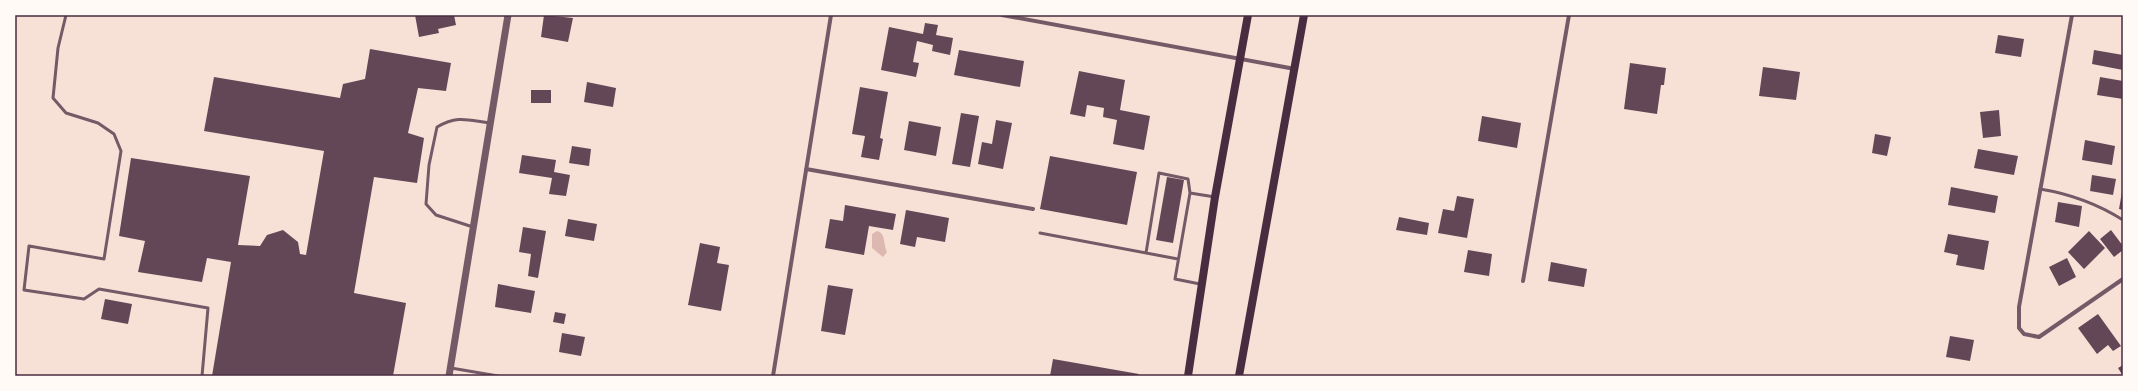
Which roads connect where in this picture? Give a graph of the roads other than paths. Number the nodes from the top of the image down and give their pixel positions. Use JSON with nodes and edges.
{"nodes":[{"id":1,"x":66,"y":15,"type":"edge"},
{"id":2,"x":508,"y":15,"type":"edge"},
{"id":3,"x":831,"y":15,"type":"edge"},
{"id":4,"x":1002,"y":15,"type":"edge"},
{"id":5,"x":1248,"y":15,"type":"edge"},
{"id":6,"x":1304,"y":15,"type":"edge"},
{"id":7,"x":1569,"y":15,"type":"edge"},
{"id":8,"x":2072,"y":15,"type":"edge"},
{"id":9,"x":1240,"y":58,"type":"junction"},
{"id":10,"x":1295,"y":69,"type":"junction"},
{"id":11,"x":490,"y":124,"type":"junction"},
{"id":12,"x":806,"y":169,"type":"junction"},
{"id":13,"x":2040,"y":189,"type":"junction"},
{"id":14,"x":1190,"y":193,"type":"junction"},
{"id":15,"x":1215,"y":197,"type":"junction"},
{"id":16,"x":1033,"y":209,"type":"dead end"},
{"id":17,"x":2123,"y":220,"type":"edge"},
{"id":18,"x":473,"y":227,"type":"junction"},
{"id":19,"x":1040,"y":233,"type":"dead end"},
{"id":20,"x":1146,"y":253,"type":"junction"},
{"id":21,"x":1178,"y":259,"type":"junction"},
{"id":22,"x":2123,"y":279,"type":"edge"},
{"id":23,"x":1523,"y":281,"type":"dead end"},
{"id":24,"x":1202,"y":284,"type":"junction"},
{"id":25,"x":451,"y":368,"type":"junction"},
{"id":26,"x":202,"y":376,"type":"edge"},
{"id":27,"x":449,"y":376,"type":"edge"},
{"id":28,"x":498,"y":376,"type":"edge"},
{"id":29,"x":773,"y":376,"type":"edge"},
{"id":30,"x":1188,"y":376,"type":"edge"},
{"id":31,"x":1239,"y":376,"type":"edge"}],
"edges":[{"from":1,"to":26,"type":"lane"},
{"from":2,"to":11,"type":"street"},
{"from":3,"to":12,"type":"street"},
{"from":4,"to":9,"type":"street"},
{"from":5,"to":9,"type":"main road"},
{"from":6,"to":10,"type":"main road"},
{"from":7,"to":23,"type":"street"},
{"from":8,"to":13,"type":"street"},
{"from":9,"to":10,"type":"street"},
{"from":9,"to":15,"type":"main road"},
{"from":10,"to":31,"type":"main road"},
{"from":11,"to":18,"type":"street"},
{"from":11,"to":18,"type":"lane"},
{"from":12,"to":16,"type":"street"},
{"from":12,"to":29,"type":"street"},
{"from":13,"to":17,"type":"lane"},
{"from":13,"to":22,"type":"street"},
{"from":14,"to":15,"type":"lane"},
{"from":14,"to":20,"type":"lane"},
{"from":14,"to":21,"type":"lane"},
{"from":15,"to":24,"type":"main road"},
{"from":18,"to":25,"type":"street"},
{"from":19,"to":20,"type":"lane"},
{"from":20,"to":21,"type":"lane"},
{"from":21,"to":24,"type":"lane"},
{"from":24,"to":30,"type":"main road"},
{"from":25,"to":27,"type":"street"},
{"from":25,"to":28,"type":"lane"}]}
